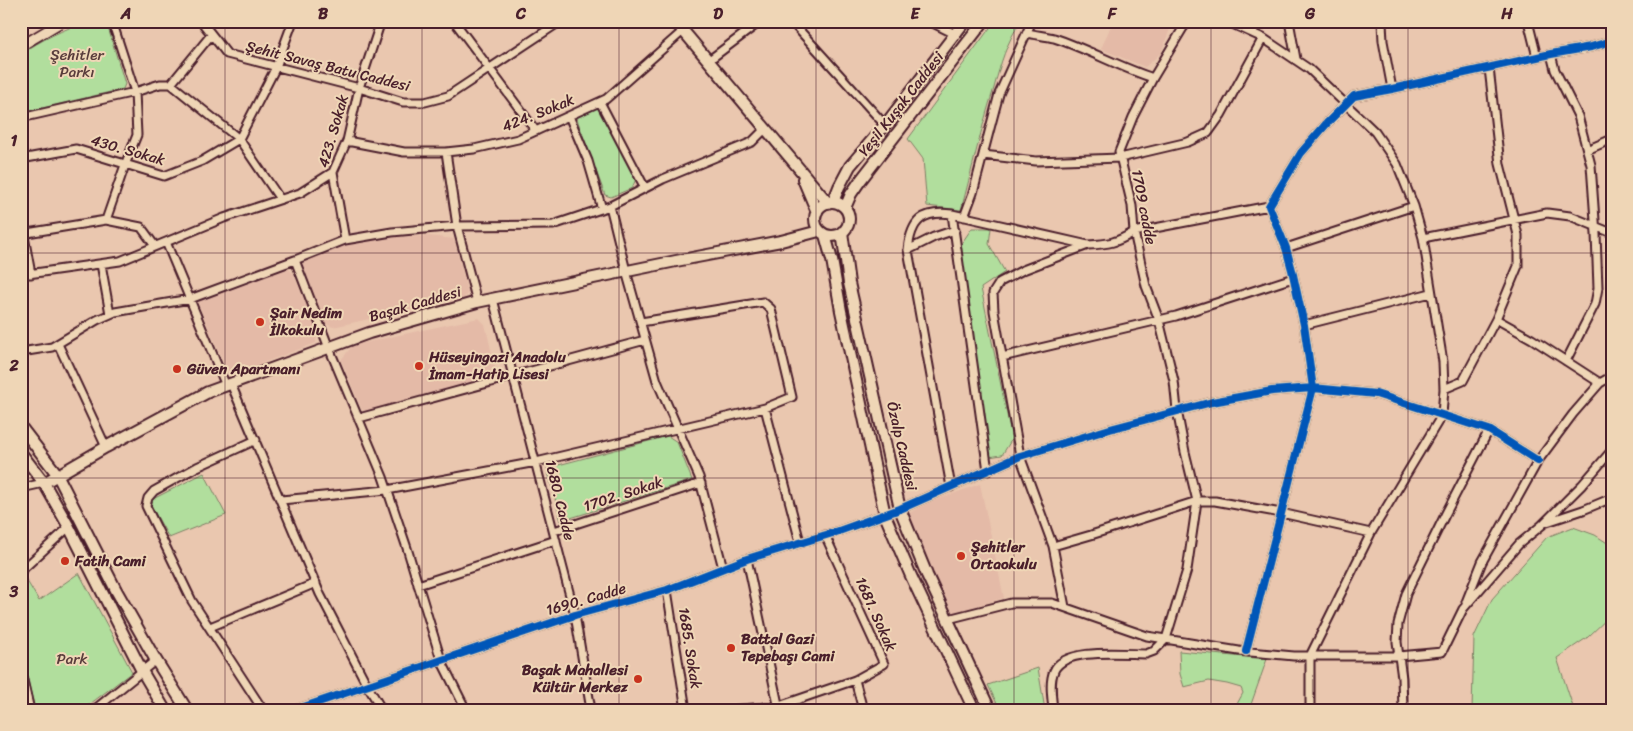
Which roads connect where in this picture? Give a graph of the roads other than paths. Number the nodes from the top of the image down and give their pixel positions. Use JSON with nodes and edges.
{"nodes":[{"id":1,"x":63,"y":21,"type":"edge"},
{"id":2,"x":112,"y":21,"type":"edge"},
{"id":3,"x":201,"y":21,"type":"edge"},
{"id":4,"x":293,"y":21,"type":"edge"},
{"id":5,"x":381,"y":21,"type":"edge"},
{"id":6,"x":454,"y":21,"type":"edge"},
{"id":7,"x":561,"y":21,"type":"edge"},
{"id":8,"x":674,"y":21,"type":"edge"},
{"id":9,"x":761,"y":21,"type":"edge"},
{"id":10,"x":791,"y":21,"type":"edge"},
{"id":11,"x":965,"y":21,"type":"edge"},
{"id":12,"x":984,"y":21,"type":"edge"},
{"id":13,"x":1032,"y":21,"type":"edge"},
{"id":14,"x":1189,"y":21,"type":"edge"},
{"id":15,"x":1226,"y":21,"type":"edge"},
{"id":16,"x":1289,"y":21,"type":"edge"},
{"id":17,"x":1528,"y":21,"type":"edge"},
{"id":18,"x":933,"y":22,"type":"edge"},
{"id":19,"x":1384,"y":22,"type":"edge"},
{"id":20,"x":683,"y":32,"type":"junction"},
{"id":21,"x":1027,"y":33,"type":"junction"},
{"id":22,"x":212,"y":34,"type":"junction"},
{"id":23,"x":955,"y":34,"type":"junction"},
{"id":24,"x":1263,"y":38,"type":"junction"},
{"id":25,"x":1612,"y":40,"type":"edge"},
{"id":26,"x":21,"y":46,"type":"edge"},
{"id":27,"x":1551,"y":54,"type":"junction"},
{"id":28,"x":1537,"y":57,"type":"junction"},
{"id":29,"x":1296,"y":59,"type":"junction"},
{"id":30,"x":708,"y":60,"type":"junction"},
{"id":31,"x":276,"y":67,"type":"junction"},
{"id":32,"x":489,"y":68,"type":"junction"},
{"id":33,"x":1489,"y":68,"type":"junction"},
{"id":34,"x":1153,"y":78,"type":"junction"},
{"id":35,"x":171,"y":84,"type":"junction"},
{"id":36,"x":359,"y":88,"type":"junction"},
{"id":37,"x":1392,"y":89,"type":"junction"},
{"id":38,"x":135,"y":92,"type":"junction"},
{"id":39,"x":600,"y":102,"type":"junction"},
{"id":40,"x":1346,"y":104,"type":"junction"},
{"id":41,"x":569,"y":116,"type":"junction"},
{"id":42,"x":21,"y":118,"type":"edge"},
{"id":43,"x":885,"y":125,"type":"junction"},
{"id":44,"x":765,"y":129,"type":"junction"},
{"id":45,"x":536,"y":131,"type":"junction"},
{"id":46,"x":239,"y":139,"type":"junction"},
{"id":47,"x":1612,"y":139,"type":"edge"},
{"id":48,"x":347,"y":141,"type":"junction"},
{"id":49,"x":1588,"y":150,"type":"junction"},
{"id":50,"x":446,"y":152,"type":"junction"},
{"id":51,"x":983,"y":155,"type":"junction"},
{"id":52,"x":1120,"y":158,"type":"junction"},
{"id":53,"x":21,"y":159,"type":"edge"},
{"id":54,"x":124,"y":165,"type":"junction"},
{"id":55,"x":799,"y":169,"type":"junction"},
{"id":56,"x":332,"y":172,"type":"junction"},
{"id":57,"x":645,"y":188,"type":"junction"},
{"id":58,"x":280,"y":199,"type":"junction"},
{"id":59,"x":830,"y":203,"type":"junction"},
{"id":60,"x":610,"y":206,"type":"junction"},
{"id":61,"x":1269,"y":206,"type":"junction"},
{"id":62,"x":1414,"y":206,"type":"junction"},
{"id":63,"x":845,"y":208,"type":"junction"},
{"id":64,"x":602,"y":209,"type":"junction"},
{"id":65,"x":816,"y":212,"type":"junction"},
{"id":66,"x":952,"y":214,"type":"junction"},
{"id":67,"x":964,"y":217,"type":"junction"},
{"id":68,"x":21,"y":220,"type":"edge"},
{"id":69,"x":106,"y":220,"type":"junction"},
{"id":70,"x":1513,"y":220,"type":"junction"},
{"id":71,"x":457,"y":226,"type":"junction"},
{"id":72,"x":1596,"y":227,"type":"junction"},
{"id":73,"x":955,"y":230,"type":"junction"},
{"id":74,"x":842,"y":232,"type":"junction"},
{"id":75,"x":1134,"y":232,"type":"junction"},
{"id":76,"x":1612,"y":232,"type":"edge"},
{"id":77,"x":822,"y":233,"type":"junction"},
{"id":78,"x":23,"y":234,"type":"edge"},
{"id":79,"x":1423,"y":238,"type":"junction"},
{"id":80,"x":345,"y":240,"type":"junction"},
{"id":81,"x":166,"y":242,"type":"junction"},
{"id":82,"x":1088,"y":245,"type":"junction"},
{"id":83,"x":156,"y":246,"type":"junction"},
{"id":84,"x":1286,"y":248,"type":"junction"},
{"id":85,"x":908,"y":250,"type":"junction"},
{"id":86,"x":295,"y":260,"type":"junction"},
{"id":87,"x":101,"y":264,"type":"junction"},
{"id":88,"x":626,"y":272,"type":"junction"},
{"id":89,"x":31,"y":274,"type":"junction"},
{"id":90,"x":21,"y":276,"type":"edge"},
{"id":91,"x":1294,"y":278,"type":"junction"},
{"id":92,"x":1431,"y":293,"type":"junction"},
{"id":93,"x":494,"y":298,"type":"junction"},
{"id":94,"x":190,"y":299,"type":"junction"},
{"id":95,"x":477,"y":302,"type":"junction"},
{"id":96,"x":110,"y":314,"type":"junction"},
{"id":97,"x":1496,"y":319,"type":"junction"},
{"id":98,"x":1159,"y":320,"type":"junction"},
{"id":99,"x":641,"y":322,"type":"junction"},
{"id":100,"x":1304,"y":325,"type":"junction"},
{"id":101,"x":646,"y":340,"type":"junction"},
{"id":102,"x":58,"y":344,"type":"junction"},
{"id":103,"x":329,"y":348,"type":"junction"},
{"id":104,"x":21,"y":352,"type":"edge"},
{"id":105,"x":1002,"y":357,"type":"junction"},
{"id":106,"x":1566,"y":361,"type":"junction"},
{"id":107,"x":514,"y":376,"type":"junction"},
{"id":108,"x":1612,"y":376,"type":"edge"},
{"id":109,"x":1600,"y":384,"type":"junction"},
{"id":110,"x":228,"y":385,"type":"junction"},
{"id":111,"x":1313,"y":388,"type":"junction"},
{"id":112,"x":1444,"y":389,"type":"junction"},
{"id":113,"x":765,"y":408,"type":"junction"},
{"id":114,"x":1177,"y":410,"type":"junction"},
{"id":115,"x":1442,"y":415,"type":"junction"},
{"id":116,"x":358,"y":418,"type":"junction"},
{"id":117,"x":21,"y":427,"type":"edge"},
{"id":118,"x":678,"y":428,"type":"junction"},
{"id":119,"x":1488,"y":430,"type":"junction"},
{"id":120,"x":256,"y":440,"type":"junction"},
{"id":121,"x":106,"y":446,"type":"junction"},
{"id":122,"x":1612,"y":450,"type":"edge"},
{"id":123,"x":21,"y":453,"type":"edge"},
{"id":124,"x":1020,"y":456,"type":"junction"},
{"id":125,"x":1538,"y":461,"type":"junction"},
{"id":126,"x":536,"y":462,"type":"junction"},
{"id":127,"x":988,"y":470,"type":"junction"},
{"id":128,"x":57,"y":474,"type":"junction"},
{"id":129,"x":44,"y":483,"type":"junction"},
{"id":130,"x":701,"y":483,"type":"junction"},
{"id":131,"x":951,"y":487,"type":"junction"},
{"id":132,"x":387,"y":490,"type":"junction"},
{"id":133,"x":21,"y":492,"type":"edge"},
{"id":134,"x":1612,"y":498,"type":"edge"},
{"id":135,"x":282,"y":500,"type":"junction"},
{"id":136,"x":1197,"y":501,"type":"junction"},
{"id":137,"x":900,"y":510,"type":"junction"},
{"id":138,"x":1281,"y":513,"type":"junction"},
{"id":139,"x":885,"y":515,"type":"junction"},
{"id":140,"x":1544,"y":523,"type":"junction"},
{"id":141,"x":69,"y":528,"type":"junction"},
{"id":142,"x":554,"y":532,"type":"junction"},
{"id":143,"x":1371,"y":533,"type":"junction"},
{"id":144,"x":825,"y":535,"type":"junction"},
{"id":145,"x":556,"y":540,"type":"junction"},
{"id":146,"x":800,"y":542,"type":"junction"},
{"id":147,"x":1053,"y":546,"type":"junction"},
{"id":148,"x":747,"y":559,"type":"junction"},
{"id":149,"x":723,"y":568,"type":"junction"},
{"id":150,"x":21,"y":571,"type":"edge"},
{"id":151,"x":316,"y":583,"type":"junction"},
{"id":152,"x":418,"y":585,"type":"junction"},
{"id":153,"x":667,"y":590,"type":"junction"},
{"id":154,"x":1065,"y":607,"type":"junction"},
{"id":155,"x":1463,"y":609,"type":"junction"},
{"id":156,"x":575,"y":615,"type":"junction"},
{"id":157,"x":948,"y":620,"type":"junction"},
{"id":158,"x":210,"y":627,"type":"junction"},
{"id":159,"x":1166,"y":639,"type":"junction"},
{"id":160,"x":1246,"y":651,"type":"junction"},
{"id":161,"x":1310,"y":656,"type":"junction"},
{"id":162,"x":1399,"y":656,"type":"junction"},
{"id":163,"x":156,"y":660,"type":"junction"},
{"id":164,"x":441,"y":660,"type":"junction"},
{"id":165,"x":142,"y":671,"type":"junction"},
{"id":166,"x":21,"y":672,"type":"edge"},
{"id":167,"x":855,"y":680,"type":"junction"},
{"id":168,"x":367,"y":685,"type":"junction"},
{"id":169,"x":779,"y":708,"type":"edge"},
{"id":170,"x":30,"y":710,"type":"edge"},
{"id":171,"x":94,"y":710,"type":"edge"},
{"id":172,"x":165,"y":710,"type":"edge"},
{"id":173,"x":187,"y":710,"type":"edge"},
{"id":174,"x":263,"y":710,"type":"edge"},
{"id":175,"x":295,"y":710,"type":"edge"},
{"id":176,"x":382,"y":710,"type":"edge"},
{"id":177,"x":466,"y":710,"type":"edge"},
{"id":178,"x":591,"y":710,"type":"edge"},
{"id":179,"x":686,"y":710,"type":"edge"},
{"id":180,"x":728,"y":710,"type":"edge"},
{"id":181,"x":863,"y":710,"type":"edge"},
{"id":182,"x":974,"y":710,"type":"edge"},
{"id":183,"x":990,"y":710,"type":"edge"},
{"id":184,"x":1053,"y":710,"type":"edge"},
{"id":185,"x":1310,"y":710,"type":"edge"},
{"id":186,"x":1403,"y":710,"type":"edge"}],
"edges":[{"from":1,"to":26,"type":"street"},
{"from":2,"to":38,"type":"street"},
{"from":3,"to":22,"type":"street","name":"Şehit Savaş Batu Caddesi"},
{"from":4,"to":31,"type":"street"},
{"from":5,"to":36,"type":"street","name":"423. Sokak"},
{"from":6,"to":32,"type":"street"},
{"from":7,"to":32,"type":"street","name":"Şehit Savaş Batu Caddesi"},
{"from":8,"to":20,"type":"main road"},
{"from":9,"to":30,"type":"street"},
{"from":10,"to":43,"type":"street"},
{"from":11,"to":23,"type":"main road"},
{"from":12,"to":63,"type":"main road","name":"Yeşil Kuşak Caddesi"},
{"from":13,"to":21,"type":"street"},
{"from":14,"to":34,"type":"street","name":"1709 cadde"},
{"from":15,"to":24,"type":"street"},
{"from":16,"to":29,"type":"street"},
{"from":17,"to":28,"type":"street"},
{"from":18,"to":23,"type":"street"},
{"from":19,"to":37,"type":"street"},
{"from":20,"to":30,"type":"main road"},
{"from":20,"to":39,"type":"street","name":"424. Sokak"},
{"from":21,"to":34,"type":"street"},
{"from":21,"to":51,"type":"street"},
{"from":22,"to":31,"type":"street","name":"Şehit Savaş Batu Caddesi"},
{"from":22,"to":35,"type":"street"},
{"from":23,"to":43,"type":"main road"},
{"from":24,"to":29,"type":"street"},
{"from":24,"to":52,"type":"street"},
{"from":25,"to":27,"type":"street"},
{"from":27,"to":28,"type":"street"},
{"from":27,"to":49,"type":"street"},
{"from":28,"to":33,"type":"street"},
{"from":29,"to":40,"type":"street"},
{"from":30,"to":44,"type":"main road"},
{"from":31,"to":36,"type":"street","name":"Şehit Savaş Batu Caddesi"},
{"from":31,"to":46,"type":"street"},
{"from":32,"to":36,"type":"street","name":"Şehit Savaş Batu Caddesi"},
{"from":32,"to":45,"type":"street"},
{"from":33,"to":37,"type":"street"},
{"from":33,"to":70,"type":"street"},
{"from":34,"to":52,"type":"street","name":"1709 cadde"},
{"from":35,"to":38,"type":"street"},
{"from":35,"to":46,"type":"street"},
{"from":36,"to":48,"type":"street","name":"423. Sokak"},
{"from":37,"to":40,"type":"street"},
{"from":38,"to":42,"type":"street"},
{"from":38,"to":54,"type":"street"},
{"from":39,"to":41,"type":"street","name":"424. Sokak"},
{"from":39,"to":57,"type":"street"},
{"from":40,"to":61,"type":"street"},
{"from":40,"to":62,"type":"street"},
{"from":41,"to":45,"type":"street","name":"424. Sokak"},
{"from":41,"to":64,"type":"street"},
{"from":43,"to":59,"type":"main road"},
{"from":44,"to":55,"type":"main road"},
{"from":44,"to":57,"type":"street"},
{"from":45,"to":50,"type":"street","name":"424. Sokak"},
{"from":46,"to":54,"type":"street","name":"430. Sokak"},
{"from":46,"to":58,"type":"street"},
{"from":47,"to":49,"type":"street"},
{"from":48,"to":50,"type":"street","name":"424. Sokak"},
{"from":48,"to":56,"type":"street","name":"423. Sokak"},
{"from":49,"to":72,"type":"street"},
{"from":50,"to":71,"type":"street"},
{"from":51,"to":52,"type":"street"},
{"from":51,"to":67,"type":"street"},
{"from":52,"to":75,"type":"street","name":"1709 cadde"},
{"from":53,"to":54,"type":"street","name":"430. Sokak"},
{"from":54,"to":69,"type":"street"},
{"from":55,"to":59,"type":"main road"},
{"from":55,"to":65,"type":"main road"},
{"from":56,"to":58,"type":"street"},
{"from":56,"to":80,"type":"street","name":"423. Sokak"},
{"from":57,"to":60,"type":"street"},
{"from":58,"to":81,"type":"street"},
{"from":59,"to":63,"type":"main road"},
{"from":59,"to":65,"type":"main road"},
{"from":60,"to":64,"type":"street"},
{"from":60,"to":88,"type":"street"},
{"from":61,"to":75,"type":"street"},
{"from":61,"to":84,"type":"street"},
{"from":62,"to":79,"type":"street"},
{"from":62,"to":84,"type":"street"},
{"from":63,"to":74,"type":"main road"},
{"from":64,"to":71,"type":"street"},
{"from":65,"to":77,"type":"main road"},
{"from":66,"to":67,"type":"street"},
{"from":66,"to":73,"type":"street"},
{"from":66,"to":85,"type":"street"},
{"from":67,"to":82,"type":"street"},
{"from":68,"to":78,"type":"street"},
{"from":69,"to":78,"type":"street"},
{"from":69,"to":83,"type":"street"},
{"from":70,"to":72,"type":"street"},
{"from":70,"to":79,"type":"street"},
{"from":70,"to":97,"type":"street"},
{"from":71,"to":80,"type":"street"},
{"from":71,"to":95,"type":"street"},
{"from":72,"to":76,"type":"street"},
{"from":72,"to":106,"type":"street"},
{"from":73,"to":85,"type":"street"},
{"from":73,"to":127,"type":"street"},
{"from":74,"to":77,"type":"main road"},
{"from":74,"to":137,"type":"main road","name":"Özalp Caddesi"},
{"from":75,"to":82,"type":"street"},
{"from":75,"to":98,"type":"street","name":"1709 cadde"},
{"from":77,"to":88,"type":"main road","name":"Başak Caddesi"},
{"from":77,"to":139,"type":"main road","name":"Özalp Caddesi"},
{"from":78,"to":89,"type":"street"},
{"from":79,"to":92,"type":"street"},
{"from":80,"to":86,"type":"street"},
{"from":81,"to":83,"type":"street"},
{"from":81,"to":94,"type":"street"},
{"from":82,"to":105,"type":"street"},
{"from":83,"to":87,"type":"street"},
{"from":84,"to":91,"type":"street"},
{"from":85,"to":131,"type":"street"},
{"from":86,"to":94,"type":"street"},
{"from":86,"to":103,"type":"street"},
{"from":87,"to":89,"type":"street"},
{"from":87,"to":96,"type":"street"},
{"from":88,"to":93,"type":"main road","name":"Başak Caddesi"},
{"from":88,"to":99,"type":"street"},
{"from":89,"to":90,"type":"street"},
{"from":91,"to":98,"type":"street"},
{"from":91,"to":100,"type":"street"},
{"from":92,"to":100,"type":"street"},
{"from":92,"to":112,"type":"street"},
{"from":93,"to":95,"type":"main road","name":"Başak Caddesi"},
{"from":93,"to":107,"type":"street","name":"1680. Cadde"},
{"from":94,"to":96,"type":"street"},
{"from":94,"to":110,"type":"street"},
{"from":95,"to":103,"type":"main road","name":"Başak Caddesi"},
{"from":96,"to":102,"type":"street"},
{"from":97,"to":106,"type":"street"},
{"from":97,"to":112,"type":"street"},
{"from":98,"to":105,"type":"street"},
{"from":98,"to":114,"type":"street","name":"1709 cadde"},
{"from":99,"to":101,"type":"street"},
{"from":99,"to":113,"type":"street"},
{"from":100,"to":111,"type":"street"},
{"from":101,"to":107,"type":"street"},
{"from":101,"to":118,"type":"street"},
{"from":102,"to":104,"type":"street"},
{"from":102,"to":121,"type":"street"},
{"from":103,"to":110,"type":"main road","name":"Başak Caddesi"},
{"from":103,"to":116,"type":"street"},
{"from":105,"to":124,"type":"street"},
{"from":106,"to":109,"type":"street"},
{"from":107,"to":116,"type":"street"},
{"from":107,"to":126,"type":"street","name":"1680. Cadde"},
{"from":108,"to":109,"type":"street"},
{"from":109,"to":125,"type":"street"},
{"from":110,"to":120,"type":"street"},
{"from":110,"to":121,"type":"main road","name":"Başak Caddesi"},
{"from":111,"to":114,"type":"street","name":"1690. Cadde"},
{"from":111,"to":115,"type":"street","name":"1690. Cadde"},
{"from":111,"to":138,"type":"street"},
{"from":112,"to":115,"type":"street"},
{"from":113,"to":118,"type":"street"},
{"from":113,"to":146,"type":"street"},
{"from":114,"to":124,"type":"street","name":"1690. Cadde"},
{"from":114,"to":136,"type":"street","name":"1709 cadde"},
{"from":115,"to":119,"type":"street","name":"1690. Cadde"},
{"from":115,"to":143,"type":"street"},
{"from":116,"to":132,"type":"street"},
{"from":117,"to":128,"type":"main road"},
{"from":118,"to":126,"type":"street"},
{"from":118,"to":130,"type":"street"},
{"from":119,"to":125,"type":"street","name":"1690. Cadde"},
{"from":119,"to":162,"type":"street"},
{"from":120,"to":135,"type":"street"},
{"from":120,"to":158,"type":"street"},
{"from":121,"to":128,"type":"main road","name":"Başak Caddesi"},
{"from":122,"to":140,"type":"street"},
{"from":123,"to":129,"type":"main road"},
{"from":124,"to":127,"type":"street","name":"1690. Cadde"},
{"from":124,"to":147,"type":"street"},
{"from":125,"to":155,"type":"street"},
{"from":126,"to":132,"type":"street"},
{"from":126,"to":142,"type":"street","name":"1680. Cadde"},
{"from":127,"to":131,"type":"street","name":"1690. Cadde"},
{"from":128,"to":129,"type":"main road","name":"Başak Caddesi"},
{"from":128,"to":163,"type":"main road"},
{"from":129,"to":133,"type":"street"},
{"from":129,"to":141,"type":"main road"},
{"from":130,"to":142,"type":"street","name":"1702. Sokak"},
{"from":130,"to":149,"type":"street"},
{"from":131,"to":137,"type":"street","name":"1690. Cadde"},
{"from":132,"to":135,"type":"street"},
{"from":132,"to":152,"type":"street"},
{"from":134,"to":140,"type":"street"},
{"from":135,"to":151,"type":"street"},
{"from":136,"to":138,"type":"street"},
{"from":136,"to":147,"type":"street"},
{"from":136,"to":159,"type":"street"},
{"from":137,"to":139,"type":"street","name":"1690. Cadde"},
{"from":137,"to":157,"type":"main road","name":"Özalp Caddesi"},
{"from":138,"to":143,"type":"street"},
{"from":138,"to":160,"type":"street"},
{"from":139,"to":144,"type":"street","name":"1690. Cadde"},
{"from":139,"to":182,"type":"main road","name":"Özalp Caddesi"},
{"from":140,"to":155,"type":"street"},
{"from":141,"to":150,"type":"street"},
{"from":141,"to":165,"type":"main road"},
{"from":142,"to":145,"type":"street","name":"1680. Cadde"},
{"from":143,"to":161,"type":"street"},
{"from":144,"to":146,"type":"street","name":"1690. Cadde"},
{"from":144,"to":167,"type":"street","name":"1681. Sokak"},
{"from":145,"to":152,"type":"street"},
{"from":145,"to":156,"type":"street","name":"1680. Cadde"},
{"from":146,"to":148,"type":"street","name":"1690. Cadde"},
{"from":147,"to":154,"type":"street"},
{"from":148,"to":149,"type":"street","name":"1690. Cadde"},
{"from":148,"to":169,"type":"street"},
{"from":149,"to":153,"type":"street","name":"1690. Cadde"},
{"from":151,"to":158,"type":"street"},
{"from":151,"to":168,"type":"street"},
{"from":152,"to":164,"type":"street"},
{"from":153,"to":156,"type":"street","name":"1690. Cadde"},
{"from":153,"to":179,"type":"street","name":"1685. Sokak"},
{"from":154,"to":157,"type":"street"},
{"from":154,"to":159,"type":"street"},
{"from":155,"to":162,"type":"street"},
{"from":156,"to":164,"type":"street","name":"1690. Cadde"},
{"from":156,"to":178,"type":"street","name":"1680. Cadde"},
{"from":157,"to":183,"type":"main road","name":"Özalp Caddesi"},
{"from":158,"to":174,"type":"street"},
{"from":159,"to":160,"type":"street"},
{"from":159,"to":184,"type":"street"},
{"from":160,"to":161,"type":"street"},
{"from":161,"to":162,"type":"street"},
{"from":161,"to":185,"type":"street"},
{"from":162,"to":186,"type":"street"},
{"from":163,"to":165,"type":"street"},
{"from":163,"to":173,"type":"main road"},
{"from":164,"to":168,"type":"street","name":"1690. Cadde"},
{"from":164,"to":177,"type":"street"},
{"from":165,"to":171,"type":"street"},
{"from":165,"to":172,"type":"main road"},
{"from":166,"to":170,"type":"street"},
{"from":167,"to":169,"type":"street","name":"1681. Sokak"},
{"from":167,"to":181,"type":"street"},
{"from":168,"to":175,"type":"street","name":"1690. Cadde"},
{"from":168,"to":176,"type":"street"},
{"from":169,"to":180,"type":"street","name":"1681. Sokak"}]}
